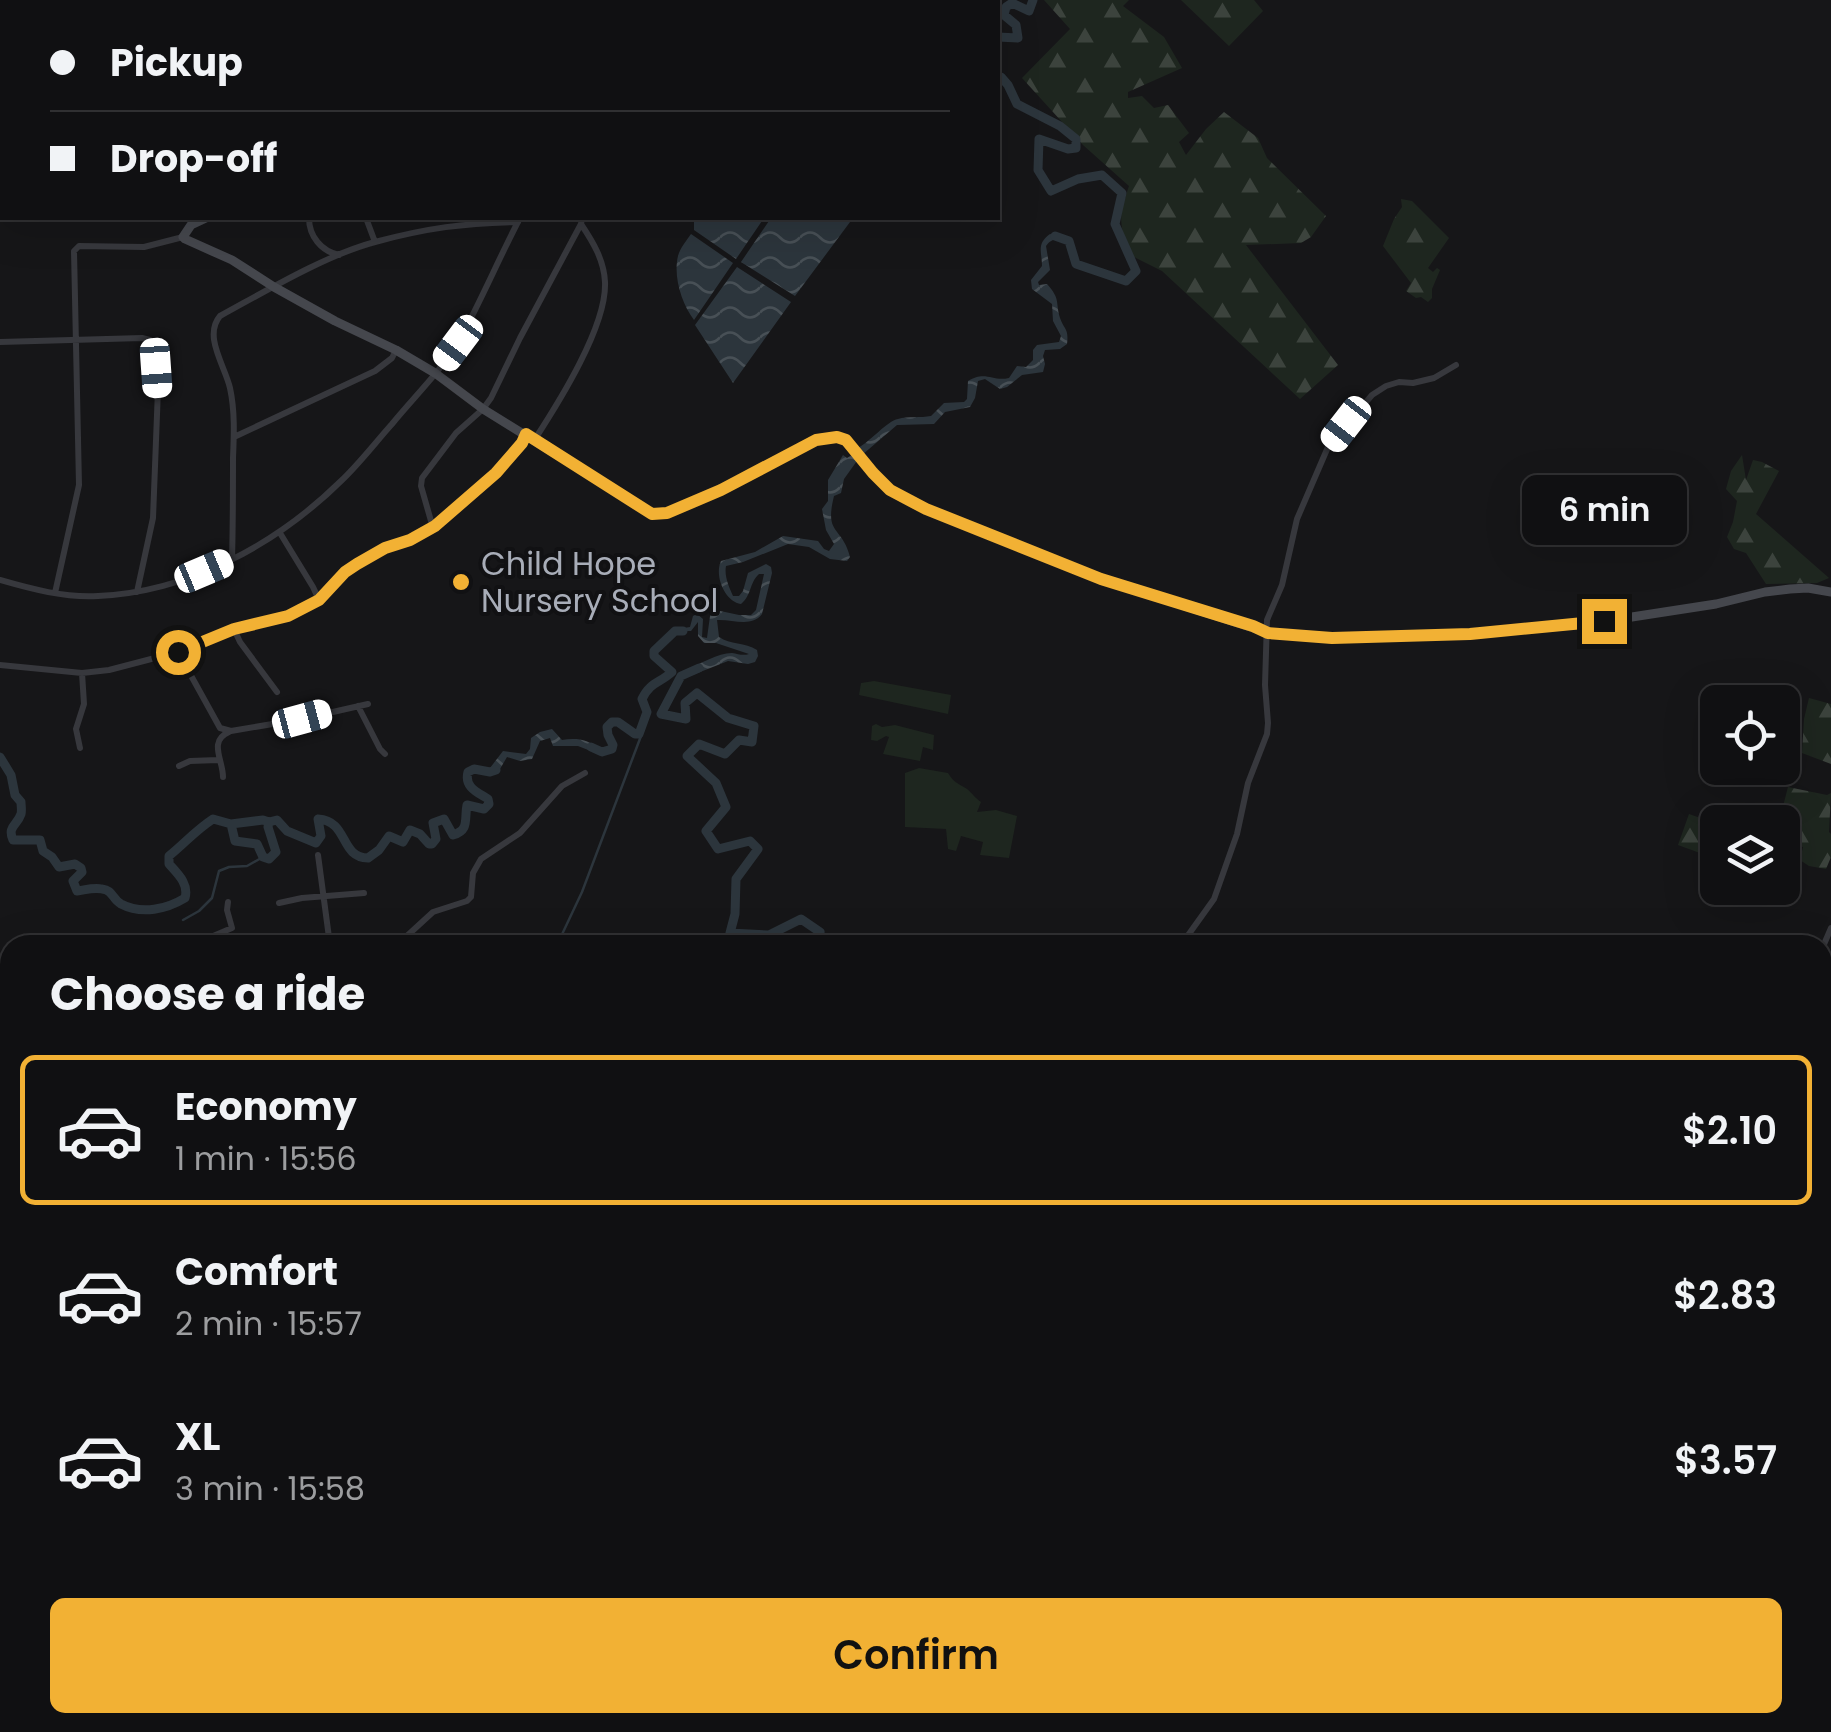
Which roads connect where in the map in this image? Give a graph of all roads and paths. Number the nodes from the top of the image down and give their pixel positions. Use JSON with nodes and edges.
{"nodes":[{"id":1,"x":202,"y":220,"type":"edge"},
{"id":2,"x":309,"y":220,"type":"edge"},
{"id":3,"x":367,"y":220,"type":"edge"},
{"id":4,"x":519,"y":220,"type":"edge"},
{"id":5,"x":582,"y":221,"type":"edge"},
{"id":6,"x":183,"y":236,"type":"junction"},
{"id":7,"x":375,"y":242,"type":"junction"},
{"id":8,"x":340,"y":255,"type":"junction"},
{"id":9,"x":274,"y":287,"type":"junction"},
{"id":10,"x":74,"y":340,"type":"junction"},
{"id":11,"x":0,"y":342,"type":"edge"},
{"id":12,"x":396,"y":350,"type":"junction"},
{"id":13,"x":1456,"y":365,"type":"dead end"},
{"id":14,"x":435,"y":372,"type":"junction"},
{"id":15,"x":483,"y":409,"type":"junction"},
{"id":16,"x":234,"y":436,"type":"junction"},
{"id":17,"x":530,"y":437,"type":"junction"},
{"id":18,"x":433,"y":528,"type":"junction"},
{"id":19,"x":280,"y":533,"type":"junction"},
{"id":20,"x":232,"y":559,"type":"junction"},
{"id":21,"x":0,"y":580,"type":"edge"},
{"id":22,"x":136,"y":592,"type":"junction"},
{"id":23,"x":1831,"y":592,"type":"edge"},
{"id":24,"x":54,"y":593,"type":"junction"},
{"id":25,"x":319,"y":600,"type":"junction"},
{"id":26,"x":234,"y":629,"type":"junction"},
{"id":27,"x":1268,"y":633,"type":"junction"},
{"id":28,"x":178,"y":652,"type":"junction"},
{"id":29,"x":0,"y":665,"type":"edge"},
{"id":30,"x":82,"y":673,"type":"junction"},
{"id":31,"x":277,"y":692,"type":"dead end"},
{"id":32,"x":368,"y":704,"type":"dead end"},
{"id":33,"x":358,"y":706,"type":"junction"},
{"id":34,"x":231,"y":731,"type":"junction"},
{"id":35,"x":80,"y":748,"type":"dead end"},
{"id":36,"x":386,"y":754,"type":"dead end"},
{"id":37,"x":218,"y":760,"type":"junction"},
{"id":38,"x":179,"y":766,"type":"dead end"},
{"id":39,"x":585,"y":773,"type":"dead end"},
{"id":40,"x":224,"y":777,"type":"dead end"},
{"id":41,"x":318,"y":855,"type":"dead end"},
{"id":42,"x":364,"y":893,"type":"dead end"},
{"id":43,"x":325,"y":896,"type":"junction"},
{"id":44,"x":228,"y":902,"type":"dead end"},
{"id":45,"x":278,"y":903,"type":"dead end"},
{"id":46,"x":216,"y":935,"type":"edge"},
{"id":47,"x":329,"y":935,"type":"edge"},
{"id":48,"x":408,"y":935,"type":"edge"},
{"id":49,"x":1188,"y":935,"type":"edge"}],
"edges":[{"from":1,"to":6,"type":"street"},
{"from":2,"to":8,"type":"street"},
{"from":3,"to":7,"type":"street"},
{"from":4,"to":7,"type":"street"},
{"from":4,"to":14,"type":"street"},
{"from":5,"to":15,"type":"street"},
{"from":5,"to":17,"type":"street"},
{"from":6,"to":9,"type":"street"},
{"from":6,"to":10,"type":"street"},
{"from":7,"to":8,"type":"street"},
{"from":8,"to":9,"type":"street"},
{"from":9,"to":12,"type":"street"},
{"from":9,"to":16,"type":"street"},
{"from":10,"to":11,"type":"street"},
{"from":10,"to":22,"type":"street"},
{"from":10,"to":24,"type":"street"},
{"from":12,"to":14,"type":"street"},
{"from":12,"to":16,"type":"street"},
{"from":13,"to":27,"type":"street"},
{"from":14,"to":15,"type":"street"},
{"from":14,"to":19,"type":"street"},
{"from":15,"to":17,"type":"street"},
{"from":15,"to":18,"type":"street"},
{"from":16,"to":20,"type":"street"},
{"from":17,"to":18,"type":"street"},
{"from":17,"to":27,"type":"street"},
{"from":18,"to":25,"type":"street"},
{"from":19,"to":20,"type":"street"},
{"from":19,"to":25,"type":"street"},
{"from":20,"to":22,"type":"street"},
{"from":21,"to":24,"type":"street"},
{"from":22,"to":24,"type":"street"},
{"from":23,"to":27,"type":"street"},
{"from":25,"to":26,"type":"street"},
{"from":26,"to":28,"type":"street"},
{"from":26,"to":31,"type":"street"},
{"from":27,"to":49,"type":"street"},
{"from":28,"to":30,"type":"street"},
{"from":28,"to":34,"type":"street"},
{"from":29,"to":30,"type":"street"},
{"from":30,"to":35,"type":"street"},
{"from":32,"to":33,"type":"street"},
{"from":33,"to":34,"type":"street"},
{"from":33,"to":36,"type":"street"},
{"from":34,"to":37,"type":"street"},
{"from":37,"to":38,"type":"street"},
{"from":37,"to":40,"type":"street"},
{"from":39,"to":48,"type":"street"},
{"from":41,"to":43,"type":"street"},
{"from":42,"to":43,"type":"street"},
{"from":43,"to":45,"type":"street"},
{"from":43,"to":47,"type":"street"},
{"from":44,"to":46,"type":"street"}]}
